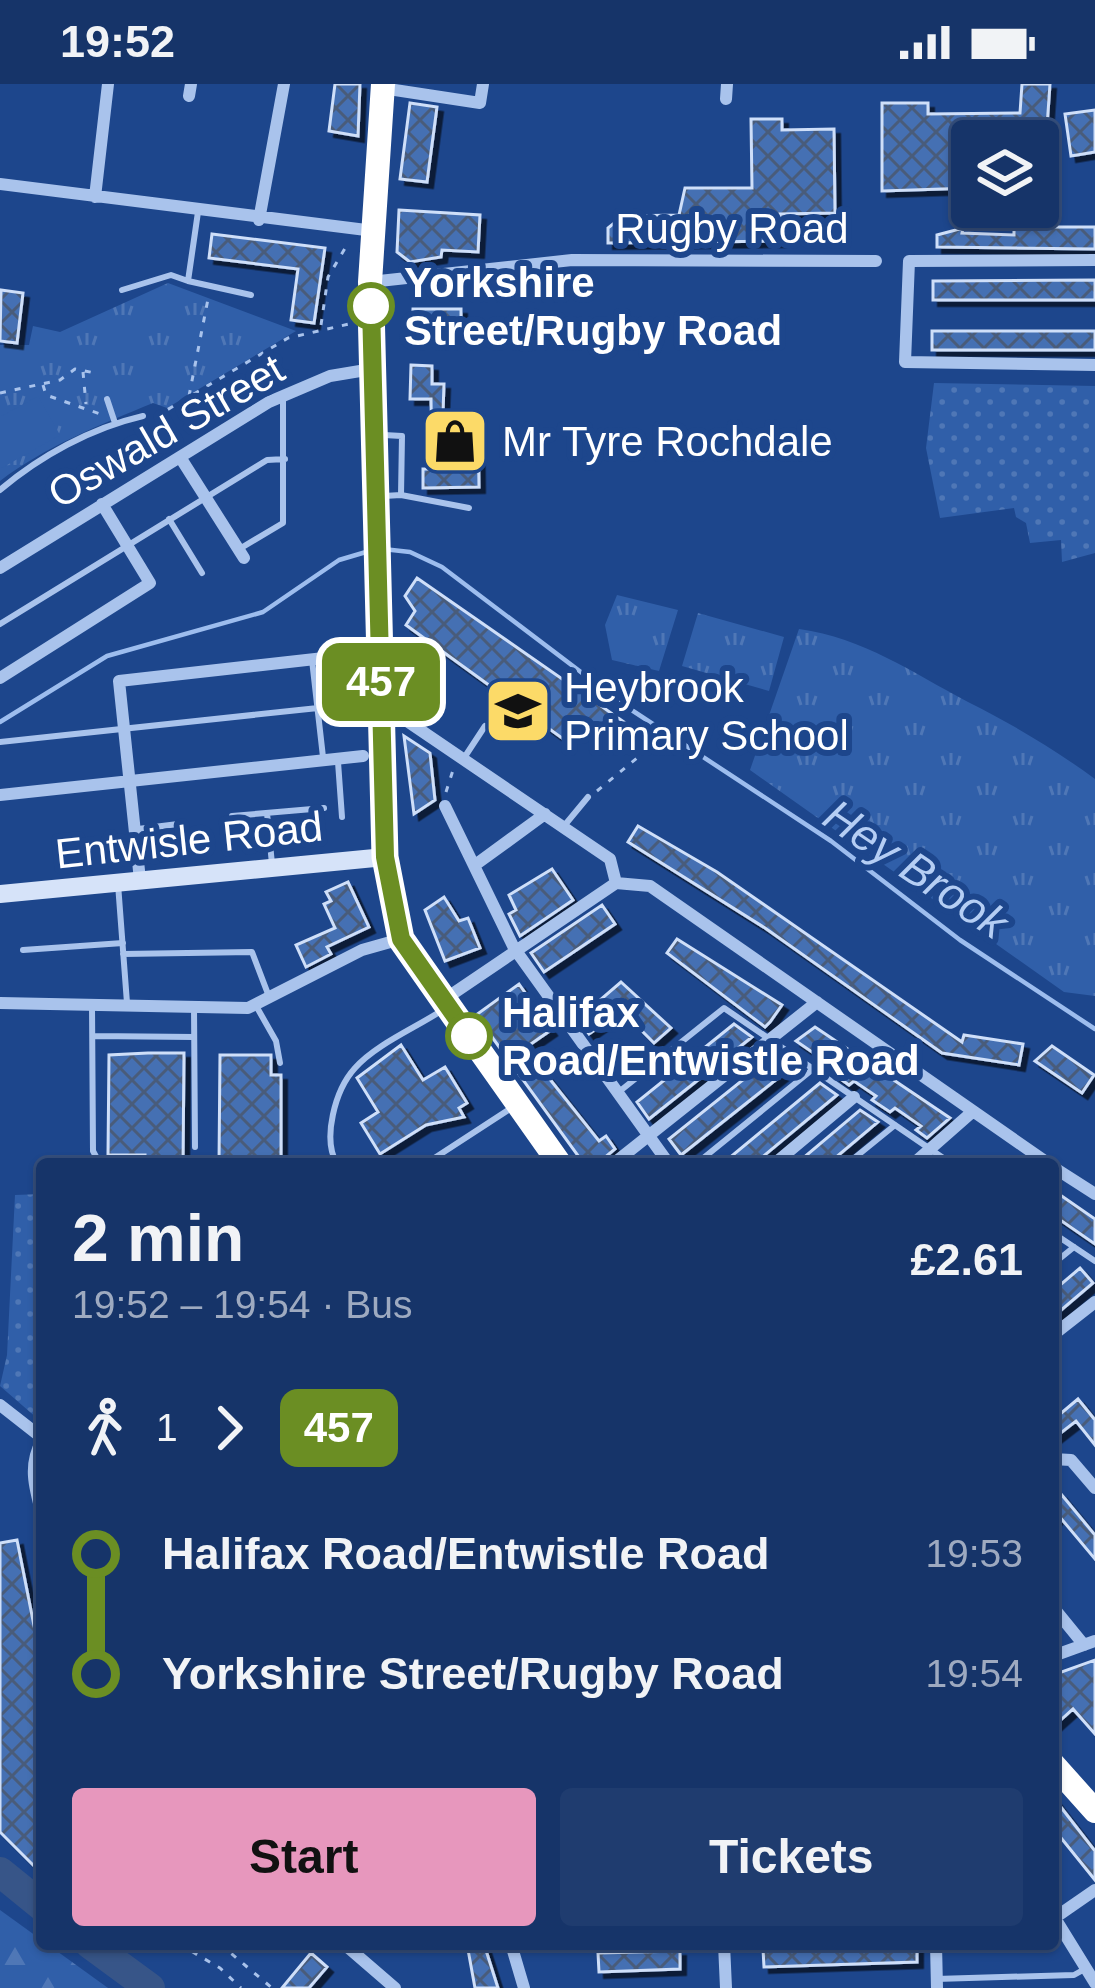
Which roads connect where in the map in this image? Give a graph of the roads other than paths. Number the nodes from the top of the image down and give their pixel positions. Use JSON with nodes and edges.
{"nodes":[{"id":1,"x":108,"y":84,"type":"edge"},
{"id":2,"x":284,"y":84,"type":"edge"},
{"id":3,"x":483,"y":84,"type":"edge"},
{"id":4,"x":382,"y":86,"type":"edge"},
{"id":5,"x":0,"y":184,"type":"edge"},
{"id":6,"x":95,"y":197,"type":"junction"},
{"id":7,"x":198,"y":212,"type":"junction"},
{"id":8,"x":259,"y":220,"type":"junction"},
{"id":9,"x":367,"y":230,"type":"junction"},
{"id":10,"x":1095,"y":260,"type":"edge"},
{"id":11,"x":876,"y":261,"type":"dead end"},
{"id":12,"x":188,"y":280,"type":"junction"},
{"id":13,"x":370,"y":282,"type":"junction"},
{"id":14,"x":122,"y":290,"type":"dead end"},
{"id":15,"x":251,"y":296,"type":"dead end"},
{"id":16,"x":1095,"y":365,"type":"edge"},
{"id":17,"x":373,"y":368,"type":"junction"},
{"id":18,"x":283,"y":395,"type":"junction"},
{"id":19,"x":107,"y":399,"type":"dead end"},
{"id":20,"x":142,"y":416,"type":"road end"},
{"id":21,"x":114,"y":419,"type":"junction"},
{"id":22,"x":374,"y":434,"type":"junction"},
{"id":23,"x":180,"y":457,"type":"junction"},
{"id":24,"x":285,"y":459,"type":"junction"},
{"id":25,"x":0,"y":490,"type":"edge"},
{"id":26,"x":401,"y":495,"type":"junction"},
{"id":27,"x":206,"y":497,"type":"junction"},
{"id":28,"x":373,"y":497,"type":"junction"},
{"id":29,"x":103,"y":504,"type":"junction"},
{"id":30,"x":470,"y":508,"type":"dead end"},
{"id":31,"x":169,"y":520,"type":"junction"},
{"id":32,"x":128,"y":545,"type":"junction"},
{"id":33,"x":241,"y":554,"type":"joint"},
{"id":34,"x":0,"y":568,"type":"edge"},
{"id":35,"x":202,"y":572,"type":"dead end"},
{"id":36,"x":0,"y":624,"type":"edge"},
{"id":37,"x":312,"y":653,"type":"junction"},
{"id":38,"x":334,"y":657,"type":"dead end"},
{"id":39,"x":0,"y":678,"type":"edge"},
{"id":40,"x":318,"y":709,"type":"junction"},
{"id":41,"x":407,"y":721,"type":"dead end"},
{"id":42,"x":485,"y":726,"type":"dead end"},
{"id":43,"x":124,"y":729,"type":"junction"},
{"id":44,"x":0,"y":742,"type":"edge"},
{"id":45,"x":363,"y":756,"type":"dead end"},
{"id":46,"x":461,"y":757,"type":"junction"},
{"id":47,"x":331,"y":759,"type":"junction"},
{"id":48,"x":129,"y":779,"type":"junction"},
{"id":49,"x":0,"y":795,"type":"edge"},
{"id":50,"x":589,"y":797,"type":"road end"},
{"id":51,"x":445,"y":806,"type":"road end"},
{"id":52,"x":324,"y":808,"type":"dead end"},
{"id":53,"x":267,"y":813,"type":"junction"},
{"id":54,"x":545,"y":814,"type":"junction"},
{"id":55,"x":232,"y":816,"type":"dead end"},
{"id":56,"x":342,"y":817,"type":"dead end"},
{"id":57,"x":178,"y":824,"type":"dead end"},
{"id":58,"x":563,"y":827,"type":"junction"},
{"id":59,"x":134,"y":830,"type":"junction"},
{"id":60,"x":385,"y":857,"type":"junction"},
{"id":61,"x":476,"y":865,"type":"junction"},
{"id":62,"x":272,"y":868,"type":"junction"},
{"id":63,"x":140,"y":880,"type":"junction"},
{"id":64,"x":118,"y":882,"type":"junction"},
{"id":65,"x":616,"y":883,"type":"junction"},
{"id":66,"x":0,"y":895,"type":"edge"},
{"id":67,"x":401,"y":939,"type":"junction"},
{"id":68,"x":123,"y":943,"type":"junction"},
{"id":69,"x":514,"y":948,"type":"junction"},
{"id":70,"x":23,"y":950,"type":"dead end"},
{"id":71,"x":124,"y":954,"type":"junction"},
{"id":72,"x":269,"y":997,"type":"junction"},
{"id":73,"x":447,"y":1002,"type":"junction"},
{"id":74,"x":817,"y":1002,"type":"junction"},
{"id":75,"x":0,"y":1003,"type":"edge"},
{"id":76,"x":255,"y":1004,"type":"junction"},
{"id":77,"x":92,"y":1006,"type":"junction"},
{"id":78,"x":128,"y":1006,"type":"junction"},
{"id":79,"x":194,"y":1007,"type":"junction"},
{"id":80,"x":92,"y":1036,"type":"junction"},
{"id":81,"x":194,"y":1037,"type":"junction"},
{"id":82,"x":771,"y":1040,"type":"junction"},
{"id":83,"x":280,"y":1063,"type":"dead end"},
{"id":84,"x":813,"y":1069,"type":"junction"},
{"id":85,"x":617,"y":1093,"type":"junction"},
{"id":86,"x":854,"y":1097,"type":"junction"},
{"id":87,"x":516,"y":1106,"type":"junction"},
{"id":88,"x":970,"y":1113,"type":"junction"},
{"id":89,"x":895,"y":1125,"type":"junction"},
{"id":90,"x":649,"y":1138,"type":"junction"},
{"id":91,"x":195,"y":1147,"type":"dead end"},
{"id":92,"x":930,"y":1149,"type":"junction"},
{"id":93,"x":97,"y":1158,"type":"edge"},
{"id":94,"x":333,"y":1158,"type":"edge"},
{"id":95,"x":436,"y":1158,"type":"edge"},
{"id":96,"x":555,"y":1158,"type":"edge"},
{"id":97,"x":621,"y":1158,"type":"edge"},
{"id":98,"x":664,"y":1158,"type":"edge"},
{"id":99,"x":703,"y":1158,"type":"edge"},
{"id":100,"x":781,"y":1158,"type":"edge"},
{"id":101,"x":855,"y":1158,"type":"edge"},
{"id":102,"x":920,"y":1158,"type":"edge"},
{"id":103,"x":943,"y":1158,"type":"edge"},
{"id":104,"x":1040,"y":1158,"type":"edge"},
{"id":105,"x":1059,"y":1170,"type":"edge"},
{"id":106,"x":1095,"y":1194,"type":"edge"},
{"id":107,"x":1059,"y":1237,"type":"edge"},
{"id":108,"x":1074,"y":1246,"type":"junction"},
{"id":109,"x":1059,"y":1259,"type":"edge"},
{"id":110,"x":1095,"y":1261,"type":"edge"},
{"id":111,"x":1095,"y":1302,"type":"edge"},
{"id":112,"x":1059,"y":1330,"type":"edge"},
{"id":113,"x":0,"y":1405,"type":"edge"},
{"id":114,"x":36,"y":1434,"type":"edge"},
{"id":115,"x":36,"y":1444,"type":"edge"},
{"id":116,"x":1059,"y":1459,"type":"edge"},
{"id":117,"x":1095,"y":1488,"type":"edge"},
{"id":118,"x":36,"y":1502,"type":"edge"},
{"id":119,"x":1059,"y":1613,"type":"edge"},
{"id":120,"x":1089,"y":1643,"type":"edge"},
{"id":121,"x":1059,"y":1654,"type":"edge"},
{"id":122,"x":1059,"y":1771,"type":"edge"},
{"id":123,"x":1095,"y":1810,"type":"edge"},
{"id":124,"x":1095,"y":1890,"type":"edge"},
{"id":125,"x":1059,"y":1915,"type":"edge"},
{"id":126,"x":1059,"y":1926,"type":"edge"},
{"id":127,"x":351,"y":1950,"type":"edge"},
{"id":128,"x":513,"y":1950,"type":"edge"},
{"id":129,"x":724,"y":1950,"type":"edge"},
{"id":130,"x":936,"y":1950,"type":"edge"},
{"id":131,"x":1085,"y":1968,"type":"junction"},
{"id":132,"x":936,"y":1983,"type":"edge"},
{"id":133,"x":1095,"y":1983,"type":"edge"},
{"id":134,"x":395,"y":1988,"type":"edge"},
{"id":135,"x":524,"y":1988,"type":"edge"},
{"id":136,"x":726,"y":1988,"type":"edge"}],
"edges":[{"from":1,"to":6,"type":"street"},
{"from":2,"to":8,"type":"street"},
{"from":3,"to":4,"type":"street"},
{"from":4,"to":9,"type":"highway"},
{"from":5,"to":6,"type":"street"},
{"from":6,"to":7,"type":"street"},
{"from":7,"to":8,"type":"street"},
{"from":7,"to":12,"type":"lane"},
{"from":8,"to":9,"type":"street"},
{"from":9,"to":13,"type":"highway"},
{"from":10,"to":16,"type":"street","name":"Rugby Road"},
{"from":11,"to":13,"type":"street","name":"Rugby Road"},
{"from":12,"to":14,"type":"lane"},
{"from":12,"to":15,"type":"lane"},
{"from":13,"to":17,"type":"highway"},
{"from":17,"to":18,"type":"street","name":"Oswald Street"},
{"from":17,"to":22,"type":"highway"},
{"from":18,"to":23,"type":"street","name":"Oswald Street"},
{"from":18,"to":24,"type":"lane"},
{"from":19,"to":21,"type":"lane"},
{"from":20,"to":21,"type":"lane"},
{"from":21,"to":25,"type":"lane"},
{"from":22,"to":26,"type":"lane"},
{"from":22,"to":28,"type":"highway"},
{"from":23,"to":27,"type":"street"},
{"from":23,"to":29,"type":"street","name":"Oswald Street"},
{"from":24,"to":27,"type":"lane"},
{"from":24,"to":33,"type":"lane"},
{"from":26,"to":28,"type":"lane"},
{"from":26,"to":30,"type":"lane"},
{"from":27,"to":31,"type":"lane"},
{"from":27,"to":33,"type":"street"},
{"from":28,"to":60,"type":"highway"},
{"from":29,"to":32,"type":"street"},
{"from":29,"to":34,"type":"street","name":"Oswald Street"},
{"from":31,"to":32,"type":"lane"},
{"from":31,"to":35,"type":"lane"},
{"from":32,"to":36,"type":"lane"},
{"from":32,"to":39,"type":"street"},
{"from":37,"to":38,"type":"street"},
{"from":37,"to":40,"type":"lane"},
{"from":37,"to":43,"type":"street"},
{"from":40,"to":43,"type":"lane"},
{"from":40,"to":47,"type":"lane"},
{"from":41,"to":46,"type":"street"},
{"from":42,"to":46,"type":"lane"},
{"from":43,"to":44,"type":"lane"},
{"from":43,"to":48,"type":"street"},
{"from":45,"to":47,"type":"street"},
{"from":46,"to":54,"type":"street"},
{"from":47,"to":48,"type":"street"},
{"from":47,"to":56,"type":"lane"},
{"from":48,"to":49,"type":"street"},
{"from":48,"to":59,"type":"street"},
{"from":50,"to":58,"type":"lane"},
{"from":51,"to":61,"type":"street"},
{"from":52,"to":53,"type":"lane"},
{"from":53,"to":55,"type":"lane"},
{"from":53,"to":62,"type":"lane"},
{"from":54,"to":58,"type":"street"},
{"from":54,"to":61,"type":"street"},
{"from":57,"to":59,"type":"lane"},
{"from":58,"to":65,"type":"street"},
{"from":59,"to":63,"type":"street"},
{"from":60,"to":62,"type":"main road","name":"Entwisle Road"},
{"from":60,"to":67,"type":"highway"},
{"from":61,"to":69,"type":"street"},
{"from":62,"to":63,"type":"main road","name":"Entwisle Road"},
{"from":63,"to":64,"type":"main road","name":"Entwisle Road"},
{"from":64,"to":66,"type":"main road","name":"Entwisle Road"},
{"from":64,"to":68,"type":"lane"},
{"from":65,"to":69,"type":"street"},
{"from":65,"to":74,"type":"street"},
{"from":67,"to":72,"type":"street"},
{"from":67,"to":73,"type":"highway"},
{"from":68,"to":70,"type":"lane"},
{"from":68,"to":71,"type":"lane"},
{"from":69,"to":73,"type":"street"},
{"from":69,"to":85,"type":"street"},
{"from":71,"to":72,"type":"lane"},
{"from":71,"to":78,"type":"lane"},
{"from":72,"to":76,"type":"street"},
{"from":73,"to":87,"type":"highway"},
{"from":73,"to":94,"type":"lane"},
{"from":74,"to":82,"type":"street"},
{"from":74,"to":88,"type":"street"},
{"from":75,"to":77,"type":"street"},
{"from":76,"to":79,"type":"street"},
{"from":76,"to":83,"type":"lane"},
{"from":77,"to":78,"type":"street"},
{"from":77,"to":80,"type":"lane"},
{"from":78,"to":79,"type":"street"},
{"from":79,"to":81,"type":"lane"},
{"from":80,"to":81,"type":"lane"},
{"from":80,"to":93,"type":"lane"},
{"from":81,"to":91,"type":"lane"},
{"from":82,"to":84,"type":"lane"},
{"from":82,"to":85,"type":"lane"},
{"from":82,"to":90,"type":"street"},
{"from":84,"to":86,"type":"lane"},
{"from":84,"to":99,"type":"lane"},
{"from":85,"to":90,"type":"street"},
{"from":86,"to":89,"type":"lane"},
{"from":86,"to":100,"type":"street"},
{"from":87,"to":95,"type":"lane"},
{"from":87,"to":96,"type":"highway"},
{"from":88,"to":92,"type":"street"},
{"from":88,"to":104,"type":"street"},
{"from":89,"to":92,"type":"lane"},
{"from":89,"to":101,"type":"lane"},
{"from":90,"to":97,"type":"street"},
{"from":90,"to":98,"type":"street"},
{"from":92,"to":102,"type":"street"},
{"from":92,"to":103,"type":"lane"},
{"from":105,"to":106,"type":"street"},
{"from":107,"to":108,"type":"lane"},
{"from":108,"to":109,"type":"lane"},
{"from":108,"to":110,"type":"lane"},
{"from":111,"to":112,"type":"street"},
{"from":113,"to":114,"type":"street"},
{"from":115,"to":118,"type":"lane"},
{"from":116,"to":117,"type":"street"},
{"from":119,"to":120,"type":"street"},
{"from":120,"to":121,"type":"street"},
{"from":122,"to":123,"type":"highway"},
{"from":124,"to":125,"type":"street"},
{"from":126,"to":131,"type":"street"},
{"from":127,"to":134,"type":"street"},
{"from":128,"to":135,"type":"street"},
{"from":129,"to":136,"type":"street"},
{"from":130,"to":132,"type":"street"},
{"from":131,"to":132,"type":"lane"},
{"from":131,"to":133,"type":"street"}]}
